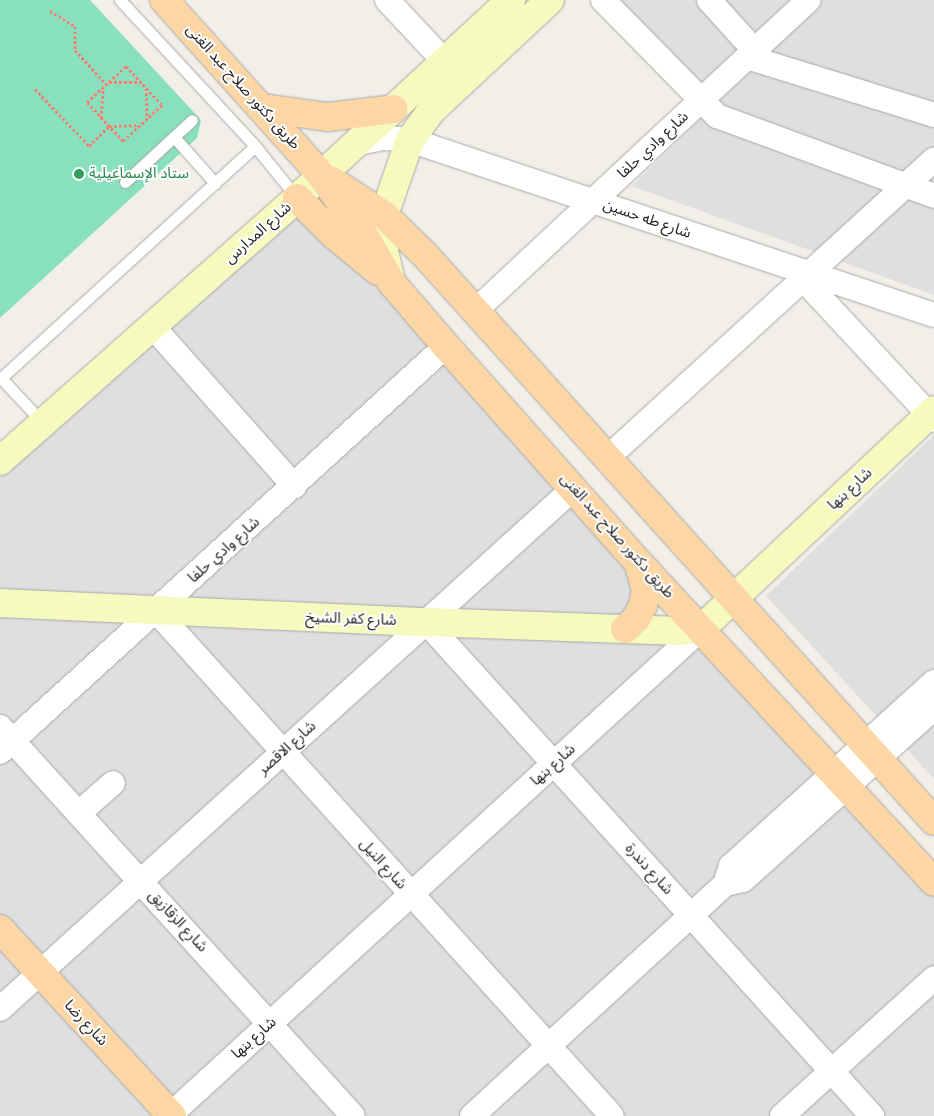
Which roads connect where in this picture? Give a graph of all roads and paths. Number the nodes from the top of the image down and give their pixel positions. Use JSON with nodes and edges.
{"nodes":[{"id":1,"x":120,"y":0,"type":"edge"},
{"id":2,"x":164,"y":0,"type":"edge"},
{"id":3,"x":388,"y":0,"type":"edge"},
{"id":4,"x":511,"y":0,"type":"edge"},
{"id":5,"x":550,"y":0,"type":"edge"},
{"id":6,"x":603,"y":0,"type":"edge"},
{"id":7,"x":709,"y":0,"type":"edge"},
{"id":8,"x":807,"y":0,"type":"edge"},
{"id":9,"x":50,"y":11,"type":"dead end"},
{"id":10,"x":751,"y":53,"type":"junction"},
{"id":11,"x":445,"y":62,"type":"junction"},
{"id":12,"x":141,"y":82,"type":"junction"},
{"id":13,"x":106,"y":85,"type":"junction"},
{"id":14,"x":146,"y":87,"type":"junction"},
{"id":15,"x":35,"y":89,"type":"dead end"},
{"id":16,"x":700,"y":101,"type":"junction"},
{"id":17,"x":262,"y":108,"type":"junction"},
{"id":18,"x":394,"y":109,"type":"junction"},
{"id":19,"x":934,"y":115,"type":"edge"},
{"id":20,"x":101,"y":118,"type":"junction"},
{"id":21,"x":147,"y":119,"type":"junction"},
{"id":22,"x":192,"y":120,"type":"dead end"},
{"id":23,"x":109,"y":126,"type":"junction"},
{"id":24,"x":139,"y":126,"type":"junction"},
{"id":25,"x":174,"y":137,"type":"junction"},
{"id":26,"x":410,"y":140,"type":"junction"},
{"id":27,"x":358,"y":143,"type":"junction"},
{"id":28,"x":255,"y":146,"type":"junction"},
{"id":29,"x":934,"y":160,"type":"edge"},
{"id":30,"x":321,"y":175,"type":"junction"},
{"id":31,"x":124,"y":182,"type":"dead end"},
{"id":32,"x":215,"y":183,"type":"junction"},
{"id":33,"x":905,"y":186,"type":"junction"},
{"id":34,"x":934,"y":196,"type":"edge"},
{"id":35,"x":297,"y":198,"type":"junction"},
{"id":36,"x":593,"y":201,"type":"junction"},
{"id":37,"x":384,"y":215,"type":"junction"},
{"id":38,"x":806,"y":276,"type":"junction"},
{"id":39,"x":392,"y":283,"type":"junction"},
{"id":40,"x":475,"y":311,"type":"junction"},
{"id":41,"x":934,"y":315,"type":"edge"},
{"id":42,"x":153,"y":327,"type":"junction"},
{"id":43,"x":446,"y":346,"type":"junction"},
{"id":44,"x":0,"y":378,"type":"edge"},
{"id":45,"x":932,"y":415,"type":"edge"},
{"id":46,"x":44,"y":423,"type":"junction"},
{"id":47,"x":606,"y":459,"type":"junction"},
{"id":48,"x":0,"y":461,"type":"edge"},
{"id":49,"x":294,"y":486,"type":"junction"},
{"id":50,"x":574,"y":488,"type":"junction"},
{"id":51,"x":637,"y":561,"type":"junction"},
{"id":52,"x":733,"y":599,"type":"junction"},
{"id":53,"x":0,"y":603,"type":"edge"},
{"id":54,"x":156,"y":611,"type":"junction"},
{"id":55,"x":426,"y":622,"type":"junction"},
{"id":56,"x":702,"y":628,"type":"junction"},
{"id":57,"x":625,"y":630,"type":"junction"},
{"id":58,"x":934,"y":682,"type":"edge"},
{"id":59,"x":934,"y":708,"type":"edge"},
{"id":60,"x":4,"y":740,"type":"edge"},
{"id":61,"x":872,"y":751,"type":"junction"},
{"id":62,"x":282,"y":753,"type":"junction"},
{"id":63,"x":553,"y":764,"type":"junction"},
{"id":64,"x":841,"y":780,"type":"junction"},
{"id":65,"x":113,"y":783,"type":"dead end"},
{"id":66,"x":79,"y":813,"type":"junction"},
{"id":67,"x":934,"y":821,"type":"edge"},
{"id":68,"x":141,"y":880,"type":"junction"},
{"id":69,"x":934,"y":882,"type":"edge"},
{"id":70,"x":411,"y":895,"type":"junction"},
{"id":71,"x":691,"y":916,"type":"junction"},
{"id":72,"x":0,"y":929,"type":"edge"},
{"id":73,"x":40,"y":972,"type":"junction"},
{"id":74,"x":929,"y":989,"type":"edge"},
{"id":75,"x":0,"y":1009,"type":"edge"},
{"id":76,"x":271,"y":1022,"type":"junction"},
{"id":77,"x":549,"y":1046,"type":"junction"},
{"id":78,"x":831,"y":1071,"type":"junction"},
{"id":79,"x":170,"y":1115,"type":"edge"},
{"id":80,"x":353,"y":1116,"type":"edge"},
{"id":81,"x":472,"y":1116,"type":"edge"},
{"id":82,"x":612,"y":1116,"type":"edge"},
{"id":83,"x":782,"y":1116,"type":"edge"},
{"id":84,"x":872,"y":1116,"type":"edge"}],
"edges":[{"from":1,"to":28,"type":"lane"},
{"from":2,"to":17,"type":"main road","name":"طريق دكتور صلاح عبد الغنى"},
{"from":3,"to":11,"type":"street"},
{"from":4,"to":11,"type":"main road","name":"شارع المدارس"},
{"from":5,"to":26,"type":"main road"},
{"from":6,"to":16,"type":"street"},
{"from":7,"to":10,"type":"street"},
{"from":8,"to":10,"type":"street","name":"شارع وادي حلفا"},
{"from":9,"to":13,"type":"path"},
{"from":10,"to":16,"type":"street","name":"شارع وادي حلفا"},
{"from":10,"to":19,"type":"street"},
{"from":11,"to":18,"type":"main road","name":"شارع المدارس"},
{"from":12,"to":13,"type":"path"},
{"from":12,"to":13,"type":"path"},
{"from":12,"to":14,"type":"path"},
{"from":13,"to":20,"type":"path"},
{"from":13,"to":20,"type":"path"},
{"from":14,"to":21,"type":"path"},
{"from":14,"to":21,"type":"path"},
{"from":15,"to":23,"type":"path"},
{"from":16,"to":33,"type":"street"},
{"from":16,"to":36,"type":"street","name":"شارع وادي حلفا"},
{"from":17,"to":18,"type":"main road"},
{"from":17,"to":30,"type":"main road","name":"طريق دكتور صلاح عبد الغنى"},
{"from":18,"to":27,"type":"main road","name":"شارع المدارس"},
{"from":20,"to":23,"type":"path"},
{"from":21,"to":24,"type":"path"},
{"from":22,"to":25,"type":"lane"},
{"from":23,"to":24,"type":"path"},
{"from":23,"to":24,"type":"path"},
{"from":25,"to":31,"type":"lane"},
{"from":25,"to":32,"type":"lane"},
{"from":26,"to":27,"type":"street","name":"شارع طه حسين"},
{"from":26,"to":36,"type":"street","name":"شارع طه حسين"},
{"from":26,"to":37,"type":"main road"},
{"from":27,"to":30,"type":"main road","name":"شارع المدارس"},
{"from":28,"to":32,"type":"lane"},
{"from":28,"to":35,"type":"lane"},
{"from":29,"to":33,"type":"street"},
{"from":30,"to":35,"type":"main road","name":"شارع المدارس"},
{"from":30,"to":37,"type":"main road","name":"طريق دكتور صلاح عبد الغنى"},
{"from":30,"to":39,"type":"main road","name":"طريق دكتور صلاح عبد الغنى"},
{"from":32,"to":44,"type":"lane"},
{"from":33,"to":34,"type":"street"},
{"from":33,"to":38,"type":"street"},
{"from":35,"to":39,"type":"main road"},
{"from":35,"to":42,"type":"main road","name":"شارع المدارس"},
{"from":36,"to":38,"type":"street","name":"شارع طه حسين"},
{"from":36,"to":40,"type":"street","name":"شارع وادي حلفا"},
{"from":37,"to":39,"type":"main road"},
{"from":37,"to":40,"type":"main road","name":"طريق دكتور صلاح عبد الغنى"},
{"from":38,"to":41,"type":"street","name":"شارع طه حسين"},
{"from":38,"to":45,"type":"street"},
{"from":38,"to":47,"type":"street"},
{"from":39,"to":43,"type":"main road","name":"طريق دكتور صلاح عبد الغنى"},
{"from":40,"to":47,"type":"main road","name":"طريق دكتور صلاح عبد الغنى"},
{"from":42,"to":46,"type":"main road","name":"شارع المدارس"},
{"from":42,"to":49,"type":"street"},
{"from":43,"to":49,"type":"street","name":"شارع وادي حلفا"},
{"from":43,"to":50,"type":"main road","name":"طريق دكتور صلاح عبد الغنى"},
{"from":44,"to":46,"type":"lane"},
{"from":45,"to":52,"type":"main road","name":"شارع بنها"},
{"from":46,"to":48,"type":"main road","name":"شارع المدارس"},
{"from":47,"to":52,"type":"main road","name":"طريق دكتور صلاح عبد الغنى"},
{"from":49,"to":54,"type":"street","name":"شارع وادي حلفا"},
{"from":50,"to":51,"type":"main road","name":"طريق دكتور صلاح عبد الغنى"},
{"from":50,"to":55,"type":"street","name":"شارع الاقصر"},
{"from":51,"to":56,"type":"main road","name":"طريق دكتور صلاح عبد الغنى"},
{"from":51,"to":57,"type":"main road"},
{"from":52,"to":56,"type":"main road","name":"شارع بنها"},
{"from":52,"to":61,"type":"main road","name":"طريق دكتور صلاح عبد الغنى"},
{"from":53,"to":54,"type":"main road","name":"شارع كفر الشيخ"},
{"from":54,"to":55,"type":"main road","name":"شارع كفر الشيخ"},
{"from":54,"to":60,"type":"street","name":"شارع وادي حلفا"},
{"from":54,"to":62,"type":"street","name":"شارع النيل"},
{"from":55,"to":57,"type":"main road","name":"شارع كفر الشيخ"},
{"from":55,"to":62,"type":"street","name":"شارع الاقصر"},
{"from":55,"to":63,"type":"street","name":"شارع دندرة"},
{"from":56,"to":57,"type":"main road","name":"شارع كفر الشيخ"},
{"from":56,"to":63,"type":"street","name":"شارع بنها"},
{"from":56,"to":64,"type":"main road","name":"طريق دكتور صلاح عبد الغنى"},
{"from":58,"to":61,"type":"street"},
{"from":59,"to":61,"type":"street"},
{"from":60,"to":66,"type":"street","name":"شارع الزقازيق"},
{"from":61,"to":64,"type":"street"},
{"from":61,"to":67,"type":"main road","name":"طريق دكتور صلاح عبد الغنى"},
{"from":62,"to":68,"type":"street","name":"شارع الاقصر"},
{"from":62,"to":70,"type":"street","name":"شارع النيل"},
{"from":63,"to":70,"type":"street","name":"شارع بنها"},
{"from":63,"to":71,"type":"street","name":"شارع دندرة"},
{"from":64,"to":69,"type":"main road","name":"طريق دكتور صلاح عبد الغنى"},
{"from":64,"to":71,"type":"street"},
{"from":65,"to":66,"type":"street"},
{"from":66,"to":68,"type":"street","name":"شارع الزقازيق"},
{"from":68,"to":73,"type":"street","name":"شارع الاقصر"},
{"from":68,"to":76,"type":"street","name":"شارع الزقازيق"},
{"from":70,"to":76,"type":"street","name":"شارع بنها"},
{"from":70,"to":77,"type":"street","name":"شارع النيل"},
{"from":71,"to":77,"type":"street"},
{"from":71,"to":78,"type":"street","name":"شارع دندرة"},
{"from":72,"to":73,"type":"main road","name":"شارع رضا"},
{"from":73,"to":75,"type":"street","name":"شارع الاقصر"},
{"from":73,"to":79,"type":"main road","name":"شارع رضا"},
{"from":74,"to":78,"type":"street"},
{"from":76,"to":79,"type":"street","name":"شارع بنها"},
{"from":76,"to":80,"type":"street","name":"شارع الزقازيق"},
{"from":77,"to":81,"type":"street"},
{"from":77,"to":82,"type":"street","name":"شارع النيل"},
{"from":78,"to":83,"type":"street"},
{"from":78,"to":84,"type":"street","name":"شارع دندرة"}]}
